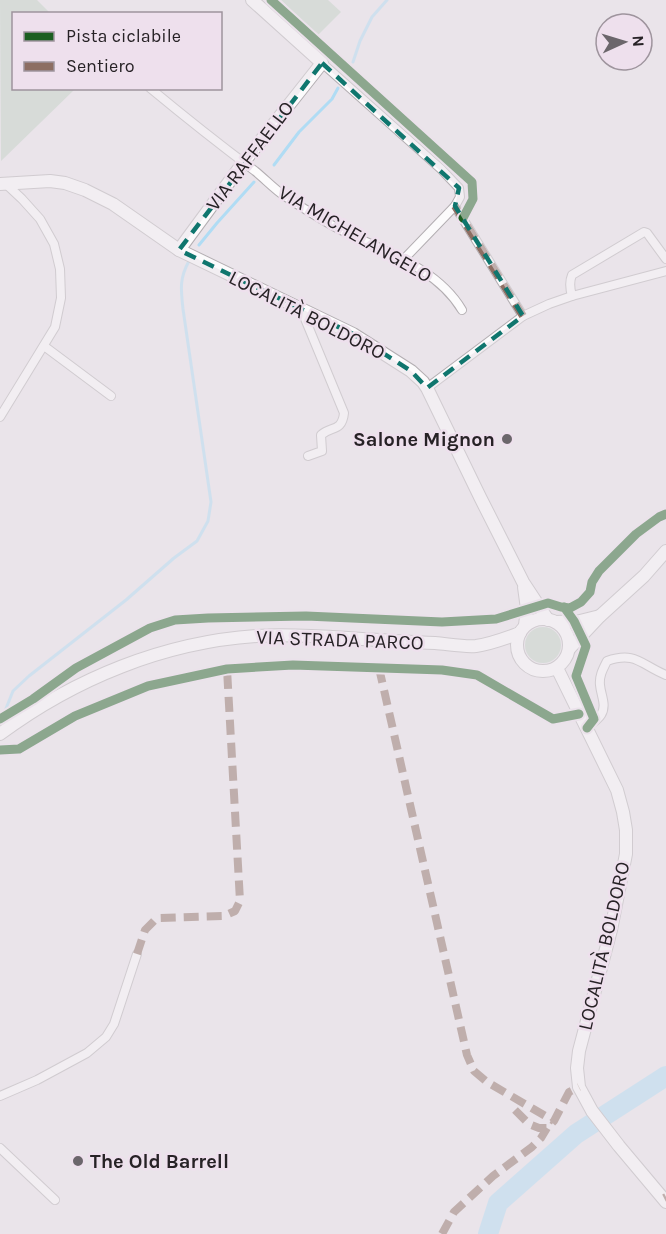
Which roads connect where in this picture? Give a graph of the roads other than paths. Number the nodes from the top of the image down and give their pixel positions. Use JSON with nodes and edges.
{"nodes":[{"id":1,"x":252,"y":0,"type":"edge"},
{"id":2,"x":322,"y":63,"type":"junction"},
{"id":3,"x":152,"y":90,"type":"edge"},
{"id":4,"x":243,"y":163,"type":"junction"},
{"id":5,"x":3,"y":184,"type":"edge"},
{"id":6,"x":455,"y":206,"type":"junction"},
{"id":7,"x":184,"y":252,"type":"junction"},
{"id":8,"x":666,"y":259,"type":"edge"},
{"id":9,"x":403,"y":260,"type":"junction"},
{"id":10,"x":666,"y":271,"type":"edge"},
{"id":11,"x":572,"y":296,"type":"junction"},
{"id":12,"x":301,"y":309,"type":"junction"},
{"id":13,"x":462,"y":310,"type":"dead end"},
{"id":14,"x":523,"y":316,"type":"junction"},
{"id":15,"x":44,"y":346,"type":"junction"},
{"id":16,"x":427,"y":388,"type":"junction"},
{"id":17,"x":111,"y":396,"type":"dead end"},
{"id":18,"x":0,"y":417,"type":"edge"},
{"id":19,"x":308,"y":456,"type":"dead end"},
{"id":20,"x":666,"y":551,"type":"edge"},
{"id":21,"x":523,"y":582,"type":"junction"},
{"id":22,"x":600,"y":616,"type":"junction"},
{"id":23,"x":552,"y":621,"type":"junction"},
{"id":24,"x":523,"y":629,"type":"junction"},
{"id":25,"x":569,"y":649,"type":"junction"},
{"id":26,"x":557,"y":668,"type":"junction"},
{"id":27,"x":666,"y":675,"type":"edge"},
{"id":28,"x":586,"y":728,"type":"junction"},
{"id":29,"x":0,"y":734,"type":"edge"},
{"id":30,"x":137,"y":954,"type":"dead end"},
{"id":31,"x":0,"y":1096,"type":"edge"},
{"id":32,"x":0,"y":1148,"type":"edge"},
{"id":33,"x":55,"y":1200,"type":"dead end"},
{"id":34,"x":666,"y":1202,"type":"edge"}],
"edges":[{"from":1,"to":2,"type":"street"},
{"from":2,"to":4,"type":"street","name":"VIA RAFFAELLO"},
{"from":2,"to":6,"type":"street"},
{"from":3,"to":4,"type":"street","name":"VIA MICHELANGELO"},
{"from":4,"to":7,"type":"street","name":"VIA RAFFAELLO"},
{"from":4,"to":9,"type":"street","name":"VIA MICHELANGELO"},
{"from":5,"to":7,"type":"street","name":"LOCALITÀ BOLDORO"},
{"from":5,"to":15,"type":"street"},
{"from":6,"to":9,"type":"street"},
{"from":6,"to":14,"type":"street"},
{"from":7,"to":12,"type":"street","name":"LOCALITÀ BOLDORO"},
{"from":8,"to":11,"type":"street"},
{"from":9,"to":13,"type":"street","name":"VIA MICHELANGELO"},
{"from":10,"to":11,"type":"street"},
{"from":11,"to":14,"type":"street"},
{"from":12,"to":16,"type":"street","name":"LOCALITÀ BOLDORO"},
{"from":12,"to":19,"type":"street"},
{"from":14,"to":16,"type":"street"},
{"from":15,"to":17,"type":"street"},
{"from":15,"to":18,"type":"street"},
{"from":16,"to":21,"type":"street","name":"LOCALITÀ BOLDORO"},
{"from":20,"to":22,"type":"street"},
{"from":21,"to":23,"type":"street","name":"LOCALITÀ BOLDORO"},
{"from":21,"to":24,"type":"street","name":"LOCALITÀ BOLDORO"},
{"from":22,"to":23,"type":"street"},
{"from":22,"to":25,"type":"street"},
{"from":23,"to":24,"type":"street"},
{"from":23,"to":25,"type":"street"},
{"from":24,"to":26,"type":"street"},
{"from":24,"to":29,"type":"street","name":"VIA STRADA PARCO"},
{"from":25,"to":26,"type":"street"},
{"from":26,"to":28,"type":"street","name":"LOCALITÀ BOLDORO"},
{"from":27,"to":28,"type":"street"},
{"from":28,"to":34,"type":"street","name":"LOCALITÀ BOLDORO"},
{"from":30,"to":31,"type":"street"},
{"from":32,"to":33,"type":"street"}]}
